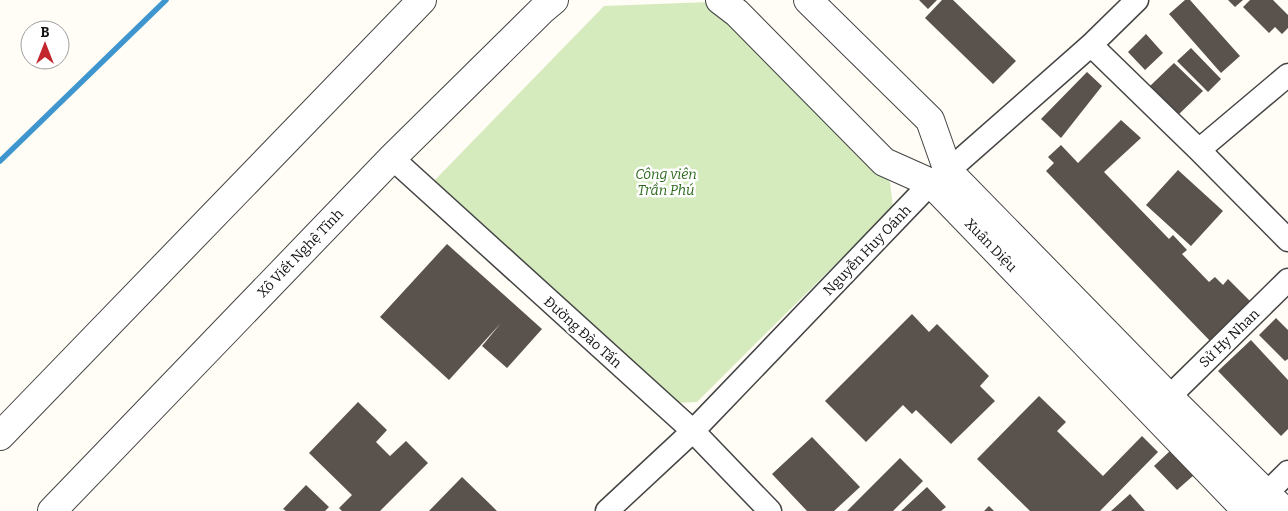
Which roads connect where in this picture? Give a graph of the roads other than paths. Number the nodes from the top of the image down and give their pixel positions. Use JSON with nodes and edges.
{"nodes":[{"id":1,"x":422,"y":0,"type":"edge"},
{"id":2,"x":554,"y":0,"type":"edge"},
{"id":3,"x":720,"y":0,"type":"edge"},
{"id":4,"x":808,"y":0,"type":"edge"},
{"id":5,"x":1137,"y":0,"type":"edge"},
{"id":6,"x":1091,"y":45,"type":"junction"},
{"id":7,"x":1288,"y":75,"type":"edge"},
{"id":8,"x":1199,"y":150,"type":"junction"},
{"id":9,"x":392,"y":158,"type":"junction"},
{"id":10,"x":940,"y":177,"type":"junction"},
{"id":11,"x":1288,"y":240,"type":"edge"},
{"id":12,"x":1288,"y":280,"type":"edge"},
{"id":13,"x":1169,"y":396,"type":"junction"},
{"id":14,"x":693,"y":431,"type":"junction"},
{"id":15,"x":0,"y":436,"type":"edge"},
{"id":16,"x":1288,"y":472,"type":"edge"},
{"id":17,"x":1261,"y":507,"type":"edge"},
{"id":18,"x":52,"y":511,"type":"edge"},
{"id":19,"x":607,"y":511,"type":"edge"},
{"id":20,"x":770,"y":511,"type":"edge"}],
"edges":[{"from":1,"to":15,"type":"street"},
{"from":2,"to":9,"type":"street","name":"Xô Viết Nghệ Tĩnh"},
{"from":3,"to":10,"type":"street","name":"Xuân Diệu"},
{"from":4,"to":10,"type":"street","name":"Xuân Diệu"},
{"from":5,"to":6,"type":"street","name":"Nguyễn Huy Oánh"},
{"from":6,"to":8,"type":"street"},
{"from":6,"to":10,"type":"street","name":"Nguyễn Huy Oánh"},
{"from":7,"to":8,"type":"street"},
{"from":8,"to":11,"type":"street"},
{"from":9,"to":14,"type":"street","name":"Đường Đào Tấn"},
{"from":9,"to":18,"type":"street","name":"Xô Viết Nghệ Tĩnh"},
{"from":10,"to":13,"type":"street","name":"Xuân Diệu"},
{"from":10,"to":14,"type":"street","name":"Nguyễn Huy Oánh"},
{"from":10,"to":17,"type":"street","name":"Xuân Diệu"},
{"from":12,"to":13,"type":"street","name":"Sử Hy Nhan"},
{"from":13,"to":17,"type":"street","name":"Xuân Diệu"},
{"from":14,"to":19,"type":"street","name":"Nguyễn Huy Oánh"},
{"from":14,"to":20,"type":"street","name":"Đường Đào Tấn"},
{"from":16,"to":17,"type":"street"}]}
